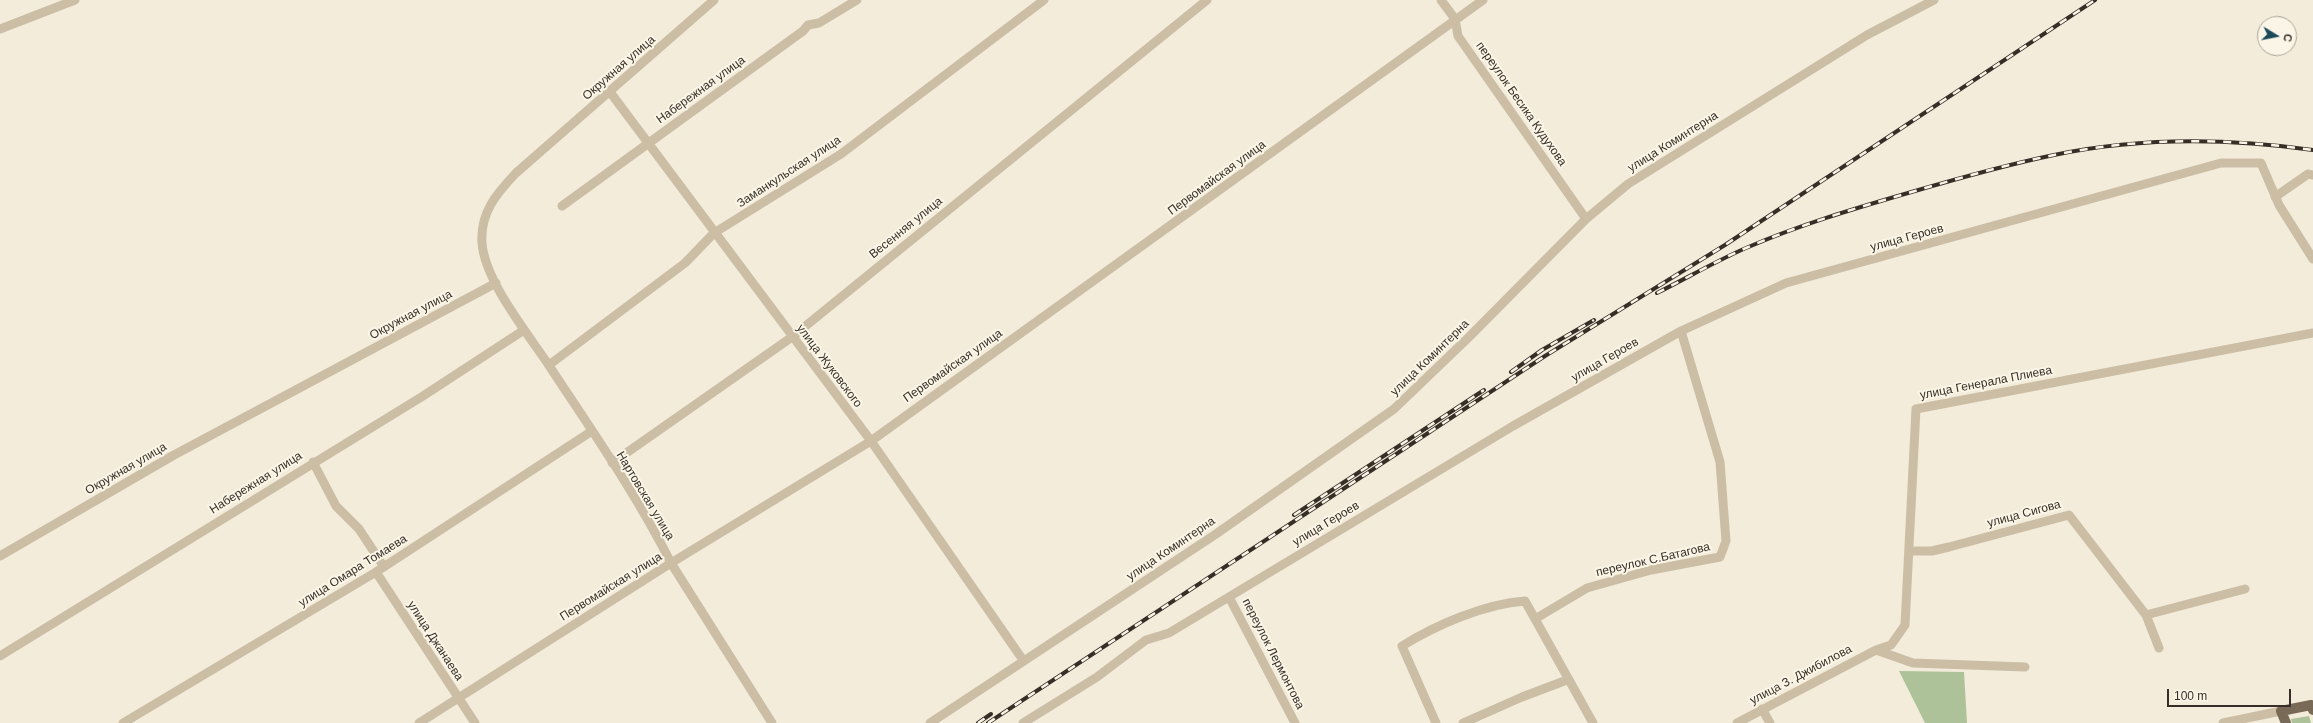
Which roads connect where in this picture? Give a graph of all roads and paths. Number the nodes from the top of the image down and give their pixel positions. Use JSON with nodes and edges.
{"nodes":[{"id":1,"x":75,"y":0,"type":"edge"},
{"id":2,"x":714,"y":0,"type":"edge"},
{"id":3,"x":856,"y":0,"type":"edge"},
{"id":4,"x":1044,"y":0,"type":"edge"},
{"id":5,"x":1207,"y":0,"type":"edge"},
{"id":6,"x":1441,"y":0,"type":"edge"},
{"id":7,"x":1483,"y":0,"type":"edge"},
{"id":8,"x":1934,"y":0,"type":"edge"},
{"id":9,"x":1455,"y":19,"type":"junction"},
{"id":10,"x":0,"y":29,"type":"edge"},
{"id":11,"x":610,"y":92,"type":"junction"},
{"id":12,"x":648,"y":143,"type":"junction"},
{"id":13,"x":2313,"y":175,"type":"edge"},
{"id":14,"x":2275,"y":197,"type":"junction"},
{"id":15,"x":562,"y":206,"type":"dead end"},
{"id":16,"x":1586,"y":219,"type":"junction"},
{"id":17,"x":714,"y":233,"type":"junction"},
{"id":18,"x":2313,"y":259,"type":"edge"},
{"id":19,"x":496,"y":283,"type":"junction"},
{"id":20,"x":524,"y":330,"type":"junction"},
{"id":21,"x":1681,"y":330,"type":"junction"},
{"id":22,"x":2313,"y":333,"type":"edge"},
{"id":23,"x":792,"y":337,"type":"junction"},
{"id":24,"x":549,"y":365,"type":"junction"},
{"id":25,"x":592,"y":431,"type":"junction"},
{"id":26,"x":871,"y":442,"type":"junction"},
{"id":27,"x":313,"y":462,"type":"junction"},
{"id":28,"x":612,"y":463,"type":"junction"},
{"id":29,"x":1909,"y":551,"type":"junction"},
{"id":30,"x":0,"y":556,"type":"edge"},
{"id":31,"x":671,"y":563,"type":"junction"},
{"id":32,"x":384,"y":567,"type":"junction"},
{"id":33,"x":376,"y":572,"type":"junction"},
{"id":34,"x":2245,"y":589,"type":"dead end"},
{"id":35,"x":1230,"y":597,"type":"junction"},
{"id":36,"x":2146,"y":614,"type":"junction"},
{"id":37,"x":1535,"y":619,"type":"junction"},
{"id":38,"x":2159,"y":648,"type":"dead end"},
{"id":39,"x":1876,"y":650,"type":"junction"},
{"id":40,"x":0,"y":656,"type":"edge"},
{"id":41,"x":1023,"y":660,"type":"junction"},
{"id":42,"x":2025,"y":667,"type":"dead end"},
{"id":43,"x":1567,"y":680,"type":"junction"},
{"id":44,"x":458,"y":698,"type":"junction"},
{"id":45,"x":2312,"y":707,"type":"edge"},
{"id":46,"x":1762,"y":709,"type":"junction"},
{"id":47,"x":2281,"y":711,"type":"junction"},
{"id":48,"x":123,"y":723,"type":"edge"},
{"id":49,"x":419,"y":723,"type":"edge"},
{"id":50,"x":475,"y":723,"type":"edge"},
{"id":51,"x":772,"y":723,"type":"edge"},
{"id":52,"x":930,"y":723,"type":"edge"},
{"id":53,"x":1023,"y":723,"type":"edge"},
{"id":54,"x":1295,"y":723,"type":"edge"},
{"id":55,"x":1436,"y":723,"type":"edge"},
{"id":56,"x":1463,"y":723,"type":"edge"},
{"id":57,"x":1593,"y":723,"type":"edge"},
{"id":58,"x":1737,"y":723,"type":"edge"},
{"id":59,"x":1770,"y":723,"type":"edge"},
{"id":60,"x":2223,"y":723,"type":"edge"},
{"id":61,"x":2286,"y":723,"type":"edge"}],
"edges":[{"from":1,"to":10,"type":"street"},
{"from":2,"to":11,"type":"street","name":"Окружная улица"},
{"from":3,"to":12,"type":"street","name":"Набережная улица"},
{"from":4,"to":17,"type":"street","name":"Заманкульская улица"},
{"from":5,"to":23,"type":"street","name":"Весенняя улица"},
{"from":6,"to":9,"type":"street","name":"переулок Бесика Кудухова"},
{"from":7,"to":9,"type":"street","name":"Первомайская улица"},
{"from":8,"to":16,"type":"street","name":"улица Коминтерна"},
{"from":9,"to":16,"type":"street","name":"переулок Бесика Кудухова"},
{"from":9,"to":26,"type":"street","name":"Первомайская улица"},
{"from":11,"to":12,"type":"street","name":"улица Жуковского"},
{"from":11,"to":19,"type":"street","name":"Окружная улица"},
{"from":12,"to":15,"type":"street","name":"Набережная улица"},
{"from":12,"to":17,"type":"street","name":"улица Жуковского"},
{"from":13,"to":14,"type":"street"},
{"from":14,"to":18,"type":"street"},
{"from":14,"to":21,"type":"street","name":"улица Героев"},
{"from":16,"to":41,"type":"street","name":"улица Коминтерна"},
{"from":17,"to":23,"type":"street","name":"улица Жуковского"},
{"from":17,"to":24,"type":"street","name":"Заманкульская улица"},
{"from":19,"to":20,"type":"street","name":"Нартовская улица"},
{"from":19,"to":30,"type":"street","name":"Окружная улица"},
{"from":20,"to":24,"type":"street","name":"Нартовская улица"},
{"from":20,"to":27,"type":"street","name":"Набережная улица"},
{"from":21,"to":35,"type":"street","name":"улица Героев"},
{"from":21,"to":37,"type":"street","name":"переулок С.Батагова"},
{"from":22,"to":29,"type":"street","name":"улица Генерала Плиева"},
{"from":23,"to":26,"type":"street","name":"улица Жуковского"},
{"from":23,"to":28,"type":"street","name":"Весенняя улица"},
{"from":24,"to":25,"type":"street","name":"Нартовская улица"},
{"from":25,"to":28,"type":"street","name":"Нартовская улица"},
{"from":25,"to":32,"type":"street","name":"улица Омара Томаева"},
{"from":26,"to":31,"type":"street","name":"Первомайская улица"},
{"from":26,"to":41,"type":"street","name":"улица Жуковского"},
{"from":27,"to":32,"type":"street"},
{"from":27,"to":40,"type":"street","name":"Набережная улица"},
{"from":28,"to":31,"type":"street","name":"Нартовская улица"},
{"from":29,"to":36,"type":"street","name":"улица Сигова"},
{"from":29,"to":39,"type":"street","name":"улица Генерала Плиева"},
{"from":31,"to":44,"type":"street","name":"Первомайская улица"},
{"from":31,"to":51,"type":"street","name":"Нартовская улица"},
{"from":32,"to":33,"type":"street","name":"улица Омара Томаева"},
{"from":33,"to":44,"type":"street","name":"улица Джанаева"},
{"from":33,"to":48,"type":"street","name":"улица Омара Томаева"},
{"from":34,"to":36,"type":"street"},
{"from":35,"to":53,"type":"street","name":"улица Героев"},
{"from":35,"to":54,"type":"street","name":"переулок Лермонтова"},
{"from":36,"to":38,"type":"street","name":"улица Сигова"},
{"from":37,"to":43,"type":"street"},
{"from":37,"to":55,"type":"street"},
{"from":39,"to":42,"type":"street"},
{"from":39,"to":46,"type":"street","name":"улица З. Джибилова"},
{"from":41,"to":52,"type":"street","name":"улица Коминтерна"},
{"from":43,"to":56,"type":"street"},
{"from":43,"to":57,"type":"street"},
{"from":44,"to":49,"type":"street","name":"Первомайская улица"},
{"from":44,"to":50,"type":"street","name":"улица Джанаева"},
{"from":45,"to":47,"type":"main road"},
{"from":46,"to":58,"type":"street","name":"улица З. Джибилова"},
{"from":46,"to":59,"type":"street"},
{"from":47,"to":60,"type":"street"},
{"from":47,"to":61,"type":"main road"}]}
